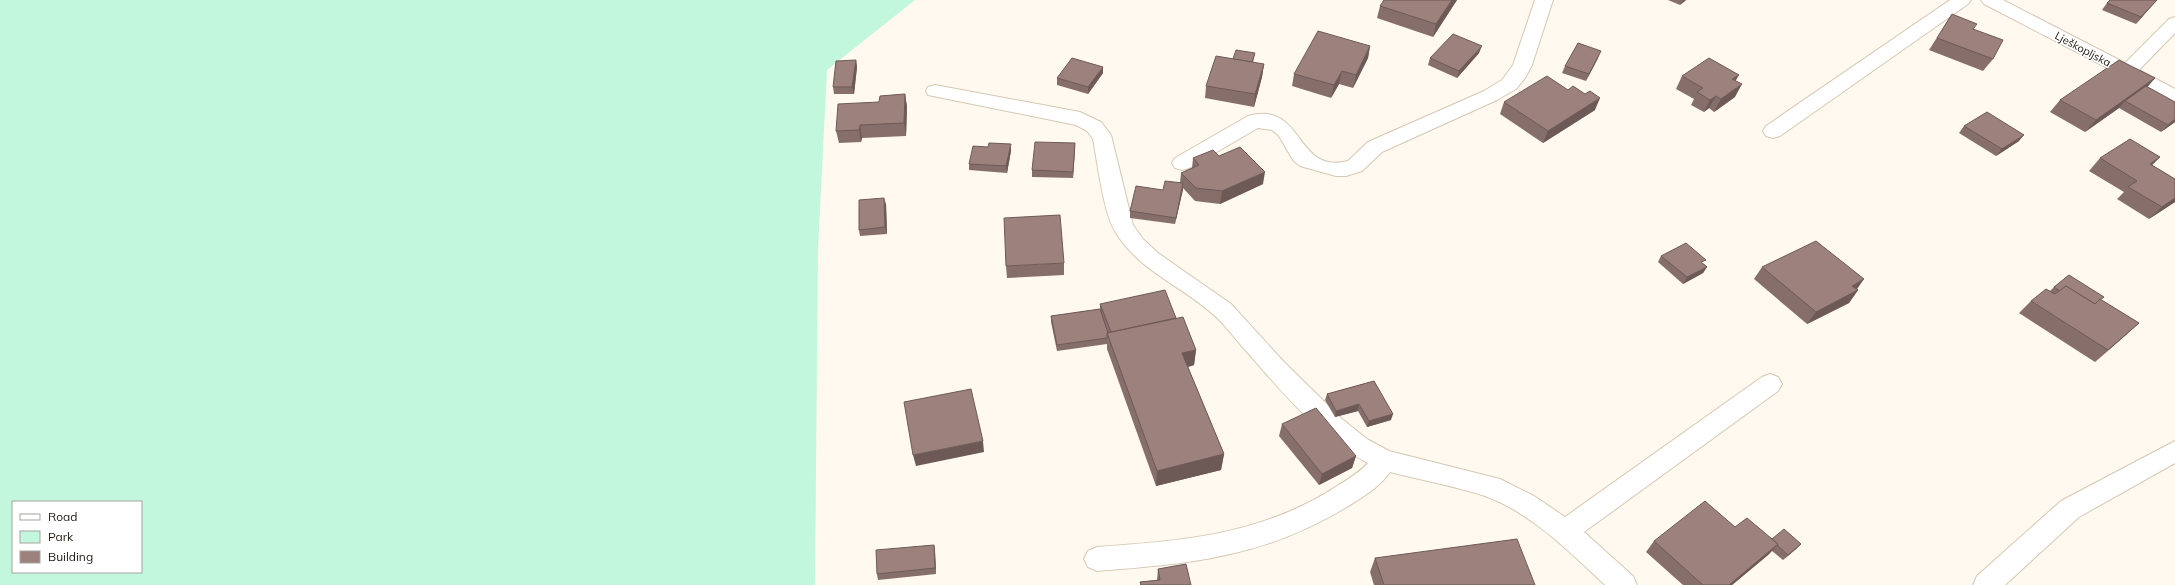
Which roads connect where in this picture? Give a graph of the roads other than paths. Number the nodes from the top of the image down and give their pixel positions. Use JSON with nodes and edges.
{"nodes":[{"id":1,"x":1544,"y":0,"type":"edge"},
{"id":2,"x":1962,"y":0,"type":"edge"},
{"id":3,"x":1990,"y":0,"type":"edge"},
{"id":4,"x":2175,"y":23,"type":"edge"},
{"id":5,"x":2127,"y":72,"type":"junction"},
{"id":6,"x":936,"y":91,"type":"dead end"},
{"id":7,"x":2175,"y":97,"type":"edge"},
{"id":8,"x":1773,"y":130,"type":"dead end"},
{"id":9,"x":1182,"y":163,"type":"dead end"},
{"id":10,"x":1770,"y":384,"type":"dead end"},
{"id":11,"x":2175,"y":451,"type":"edge"},
{"id":12,"x":1384,"y":460,"type":"junction"},
{"id":13,"x":1565,"y":532,"type":"junction"},
{"id":14,"x":1098,"y":559,"type":"dead end"},
{"id":15,"x":1624,"y":585,"type":"edge"},
{"id":16,"x":1986,"y":585,"type":"edge"}],
"edges":[{"from":1,"to":9,"type":"street"},
{"from":2,"to":8,"type":"street"},
{"from":3,"to":5,"type":"street","name":"Lješkopljska"},
{"from":4,"to":5,"type":"street"},
{"from":5,"to":7,"type":"street","name":"Lješkopljska"},
{"from":6,"to":12,"type":"street"},
{"from":10,"to":13,"type":"street"},
{"from":11,"to":16,"type":"street"},
{"from":12,"to":13,"type":"street"},
{"from":12,"to":14,"type":"street"},
{"from":13,"to":15,"type":"street"}]}
